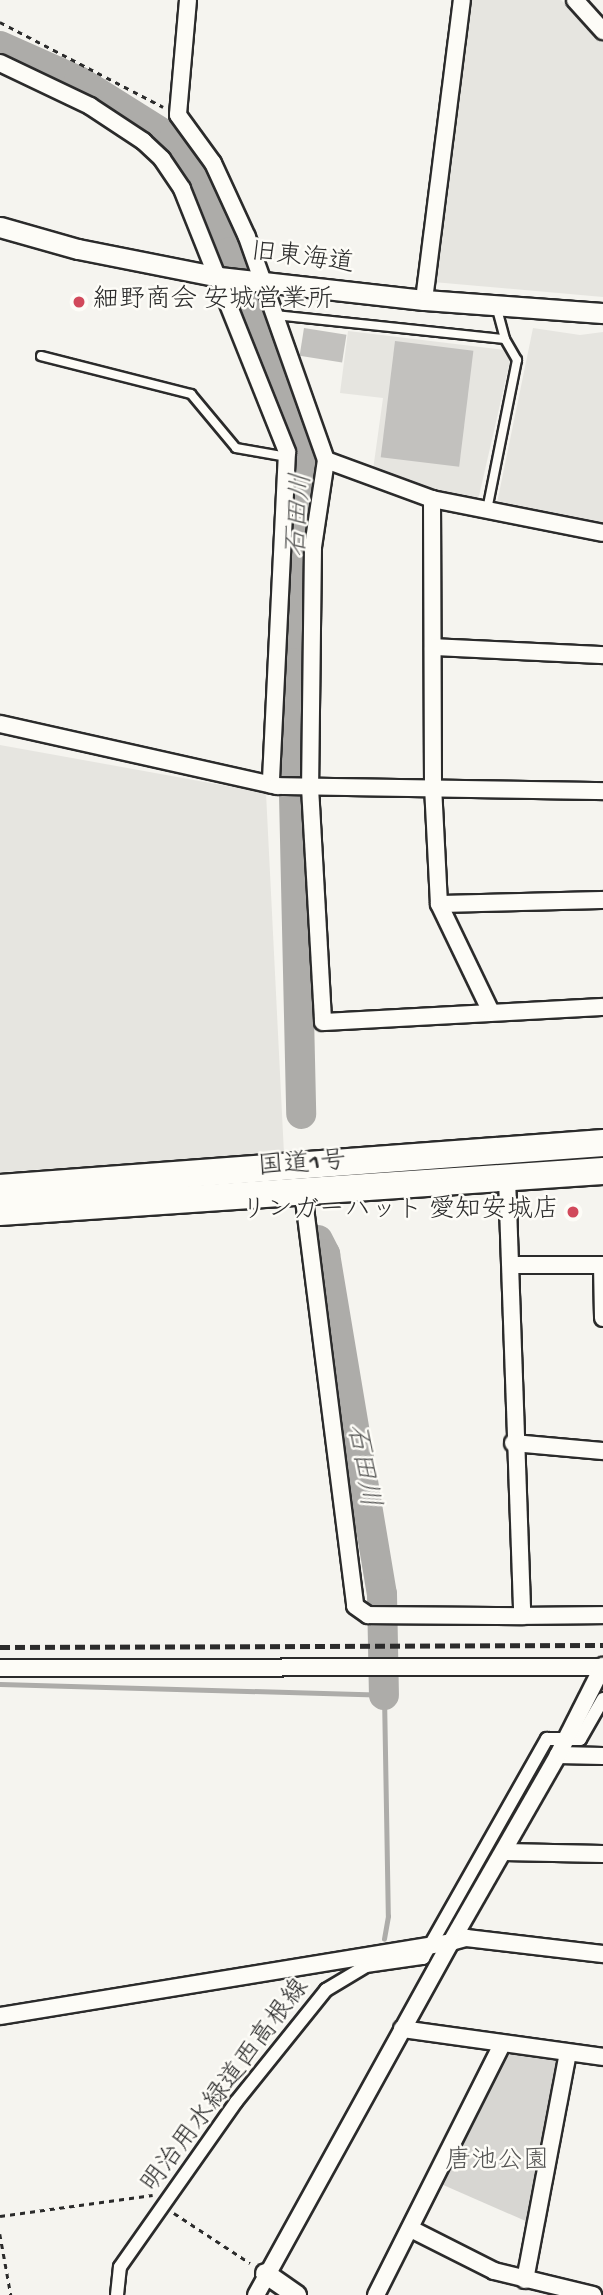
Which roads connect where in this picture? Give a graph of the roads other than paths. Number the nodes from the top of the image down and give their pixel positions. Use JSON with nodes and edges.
{"nodes":[{"id":1,"x":188,"y":0,"type":"edge"},
{"id":2,"x":462,"y":0,"type":"edge"},
{"id":3,"x":575,"y":0,"type":"edge"},
{"id":4,"x":603,"y":31,"type":"edge"},
{"id":5,"x":0,"y":64,"type":"edge"},
{"id":6,"x":0,"y":227,"type":"edge"},
{"id":7,"x":222,"y":277,"type":"junction"},
{"id":8,"x":257,"y":281,"type":"junction"},
{"id":9,"x":424,"y":300,"type":"junction"},
{"id":10,"x":495,"y":304,"type":"junction"},
{"id":11,"x":603,"y":313,"type":"edge"},
{"id":12,"x":275,"y":315,"type":"junction"},
{"id":13,"x":505,"y":339,"type":"junction"},
{"id":14,"x":41,"y":356,"type":"dead end"},
{"id":15,"x":287,"y":457,"type":"junction"},
{"id":16,"x":326,"y":460,"type":"junction"},
{"id":17,"x":432,"y":499,"type":"junction"},
{"id":18,"x":487,"y":510,"type":"junction"},
{"id":19,"x":603,"y":533,"type":"edge"},
{"id":20,"x":433,"y":647,"type":"junction"},
{"id":21,"x":603,"y":655,"type":"edge"},
{"id":22,"x":0,"y":724,"type":"edge"},
{"id":23,"x":274,"y":786,"type":"junction"},
{"id":24,"x":433,"y":786,"type":"junction"},
{"id":25,"x":307,"y":787,"type":"junction"},
{"id":26,"x":603,"y":791,"type":"edge"},
{"id":27,"x":603,"y":900,"type":"edge"},
{"id":28,"x":439,"y":904,"type":"junction"},
{"id":29,"x":603,"y":1007,"type":"edge"},
{"id":30,"x":491,"y":1012,"type":"junction"},
{"id":31,"x":603,"y":1143,"type":"edge"},
{"id":32,"x":603,"y":1171,"type":"edge"},
{"id":33,"x":507,"y":1178,"type":"junction"},
{"id":34,"x":0,"y":1188,"type":"edge"},
{"id":35,"x":303,"y":1192,"type":"junction"},
{"id":36,"x":0,"y":1212,"type":"edge"},
{"id":37,"x":512,"y":1265,"type":"junction"},
{"id":38,"x":602,"y":1265,"type":"edge"},
{"id":39,"x":603,"y":1318,"type":"edge"},
{"id":40,"x":513,"y":1443,"type":"junction"},
{"id":41,"x":603,"y":1451,"type":"edge"},
{"id":42,"x":603,"y":1615,"type":"edge"},
{"id":43,"x":522,"y":1616,"type":"junction"},
{"id":44,"x":602,"y":1667,"type":"edge"},
{"id":45,"x":0,"y":1668,"type":"edge"},
{"id":46,"x":603,"y":1699,"type":"edge"},
{"id":47,"x":566,"y":1739,"type":"junction"},
{"id":48,"x":558,"y":1755,"type":"junction"},
{"id":49,"x":603,"y":1756,"type":"edge"},
{"id":50,"x":504,"y":1852,"type":"junction"},
{"id":51,"x":603,"y":1854,"type":"edge"},
{"id":52,"x":451,"y":1942,"type":"junction"},
{"id":53,"x":431,"y":1945,"type":"junction"},
{"id":54,"x":603,"y":1954,"type":"edge"},
{"id":55,"x":0,"y":2016,"type":"edge"},
{"id":56,"x":402,"y":2029,"type":"junction"},
{"id":57,"x":502,"y":2045,"type":"junction"},
{"id":58,"x":568,"y":2053,"type":"junction"},
{"id":59,"x":603,"y":2057,"type":"edge"},
{"id":60,"x":411,"y":2229,"type":"junction"},
{"id":61,"x":265,"y":2273,"type":"junction"},
{"id":62,"x":525,"y":2280,"type":"junction"},
{"id":63,"x":117,"y":2295,"type":"edge"},
{"id":64,"x":256,"y":2295,"type":"edge"},
{"id":65,"x":296,"y":2295,"type":"edge"},
{"id":66,"x":376,"y":2295,"type":"edge"},
{"id":67,"x":593,"y":2295,"type":"edge"}],
"edges":[{"from":1,"to":8,"type":"street"},
{"from":2,"to":9,"type":"street"},
{"from":3,"to":4,"type":"street"},
{"from":5,"to":7,"type":"street"},
{"from":6,"to":7,"type":"street","name":"旧東海道"},
{"from":7,"to":8,"type":"street","name":"旧東海道"},
{"from":7,"to":15,"type":"street"},
{"from":8,"to":9,"type":"street","name":"旧東海道"},
{"from":8,"to":12,"type":"street"},
{"from":9,"to":10,"type":"street","name":"旧東海道"},
{"from":10,"to":11,"type":"street","name":"旧東海道"},
{"from":10,"to":13,"type":"lane"},
{"from":12,"to":13,"type":"lane"},
{"from":12,"to":16,"type":"street"},
{"from":13,"to":18,"type":"lane"},
{"from":14,"to":15,"type":"lane"},
{"from":15,"to":23,"type":"street"},
{"from":16,"to":17,"type":"street"},
{"from":16,"to":25,"type":"street"},
{"from":17,"to":18,"type":"street"},
{"from":17,"to":20,"type":"street"},
{"from":18,"to":19,"type":"street"},
{"from":20,"to":21,"type":"street"},
{"from":20,"to":24,"type":"street"},
{"from":22,"to":23,"type":"street"},
{"from":23,"to":25,"type":"street"},
{"from":24,"to":25,"type":"street"},
{"from":24,"to":26,"type":"street"},
{"from":24,"to":28,"type":"street"},
{"from":25,"to":30,"type":"street"},
{"from":27,"to":28,"type":"street"},
{"from":28,"to":30,"type":"street"},
{"from":29,"to":30,"type":"street"},
{"from":31,"to":34,"type":"highway","name":"国道1号"},
{"from":32,"to":33,"type":"highway","name":"国道1号"},
{"from":33,"to":35,"type":"highway","name":"国道1号"},
{"from":33,"to":37,"type":"street"},
{"from":35,"to":36,"type":"highway","name":"国道1号"},
{"from":35,"to":43,"type":"street"},
{"from":37,"to":38,"type":"street"},
{"from":37,"to":40,"type":"street"},
{"from":38,"to":39,"type":"street"},
{"from":40,"to":41,"type":"street"},
{"from":40,"to":43,"type":"street"},
{"from":42,"to":43,"type":"street"},
{"from":44,"to":45,"type":"street"},
{"from":44,"to":47,"type":"street"},
{"from":46,"to":47,"type":"street"},
{"from":47,"to":48,"type":"street"},
{"from":47,"to":53,"type":"street"},
{"from":48,"to":49,"type":"street"},
{"from":48,"to":50,"type":"street"},
{"from":50,"to":51,"type":"street"},
{"from":50,"to":52,"type":"street"},
{"from":52,"to":53,"type":"street"},
{"from":52,"to":54,"type":"street"},
{"from":52,"to":56,"type":"street"},
{"from":53,"to":55,"type":"street"},
{"from":53,"to":63,"type":"street","name":"明治用水緑道西高根線"},
{"from":56,"to":57,"type":"street"},
{"from":56,"to":61,"type":"street"},
{"from":57,"to":58,"type":"street"},
{"from":57,"to":60,"type":"street"},
{"from":58,"to":59,"type":"street"},
{"from":58,"to":62,"type":"street"},
{"from":60,"to":62,"type":"street"},
{"from":60,"to":66,"type":"street"},
{"from":61,"to":64,"type":"street"},
{"from":61,"to":65,"type":"street"},
{"from":62,"to":67,"type":"street"}]}
